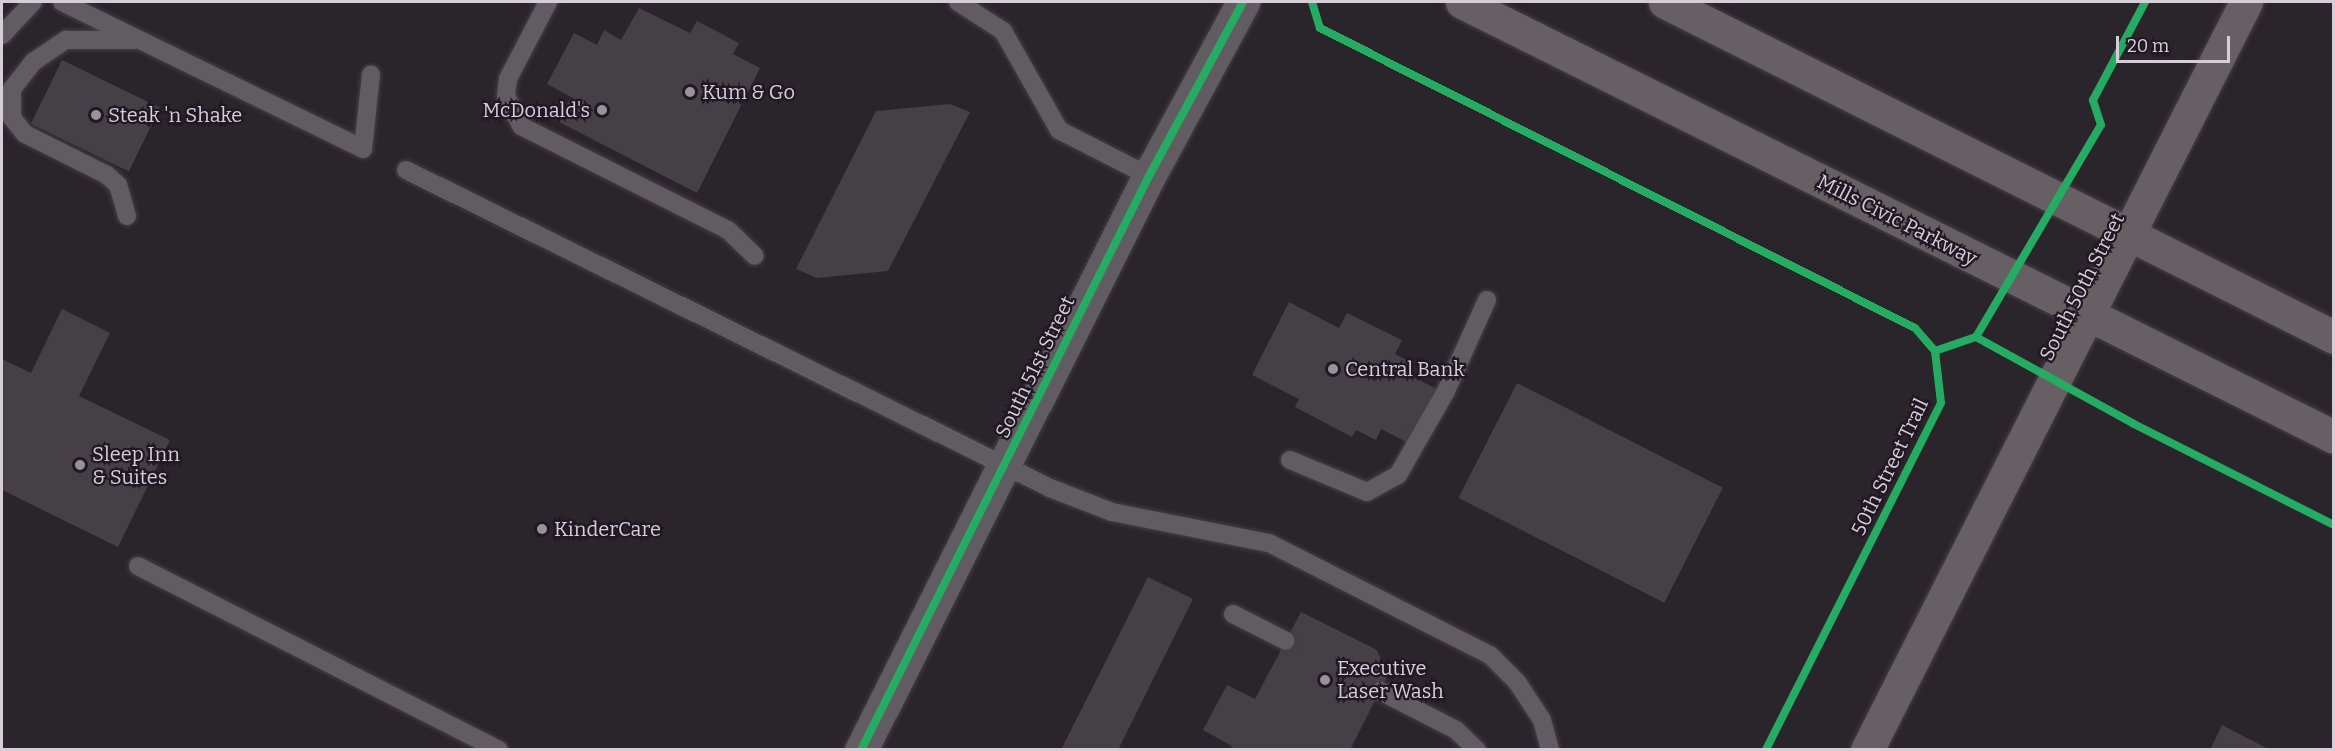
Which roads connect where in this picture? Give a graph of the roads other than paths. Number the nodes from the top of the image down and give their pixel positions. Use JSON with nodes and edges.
{"nodes":[{"id":1,"x":33,"y":2,"type":"edge"},
{"id":2,"x":62,"y":2,"type":"edge"},
{"id":3,"x":548,"y":2,"type":"edge"},
{"id":4,"x":958,"y":2,"type":"edge"},
{"id":5,"x":1243,"y":2,"type":"edge"},
{"id":6,"x":1462,"y":2,"type":"edge"},
{"id":7,"x":1665,"y":2,"type":"edge"},
{"id":8,"x":2246,"y":2,"type":"edge"},
{"id":9,"x":2,"y":35,"type":"edge"},
{"id":10,"x":139,"y":39,"type":"junction"},
{"id":11,"x":371,"y":74,"type":"dead end"},
{"id":12,"x":406,"y":170,"type":"dead end"},
{"id":13,"x":1149,"y":176,"type":"junction"},
{"id":14,"x":127,"y":216,"type":"dead end"},
{"id":15,"x":2128,"y":232,"type":"junction"},
{"id":16,"x":754,"y":256,"type":"dead end"},
{"id":17,"x":1487,"y":300,"type":"dead end"},
{"id":18,"x":2086,"y":315,"type":"junction"},
{"id":19,"x":2334,"y":337,"type":"edge"},
{"id":20,"x":2334,"y":437,"type":"edge"},
{"id":21,"x":1290,"y":460,"type":"dead end"},
{"id":22,"x":1005,"y":464,"type":"junction"},
{"id":23,"x":138,"y":566,"type":"dead end"},
{"id":24,"x":1233,"y":614,"type":"dead end"},
{"id":25,"x":1286,"y":641,"type":"dead end"},
{"id":26,"x":1380,"y":691,"type":"dead end"},
{"id":27,"x":499,"y":750,"type":"edge"},
{"id":28,"x":861,"y":750,"type":"edge"},
{"id":29,"x":1477,"y":750,"type":"edge"},
{"id":30,"x":1550,"y":750,"type":"edge"},
{"id":31,"x":1868,"y":750,"type":"edge"}],
"edges":[{"from":1,"to":9,"type":"lane"},
{"from":2,"to":10,"type":"lane"},
{"from":3,"to":16,"type":"lane"},
{"from":4,"to":13,"type":"lane"},
{"from":5,"to":13,"type":"street","name":"South 51st Street"},
{"from":6,"to":18,"type":"main road","name":"Mills Civic Parkway"},
{"from":7,"to":15,"type":"main road"},
{"from":8,"to":15,"type":"main road","name":"South 50th Street"},
{"from":10,"to":11,"type":"lane"},
{"from":10,"to":14,"type":"lane"},
{"from":12,"to":22,"type":"lane"},
{"from":13,"to":22,"type":"street","name":"South 51st Street"},
{"from":15,"to":18,"type":"main road","name":"South 50th Street"},
{"from":15,"to":19,"type":"main road"},
{"from":17,"to":21,"type":"lane"},
{"from":18,"to":20,"type":"main road","name":"Mills Civic Parkway"},
{"from":18,"to":31,"type":"main road","name":"South 50th Street"},
{"from":22,"to":28,"type":"street","name":"South 51st Street"},
{"from":22,"to":30,"type":"lane"},
{"from":23,"to":27,"type":"lane"},
{"from":24,"to":25,"type":"lane"},
{"from":26,"to":29,"type":"lane"}]}
